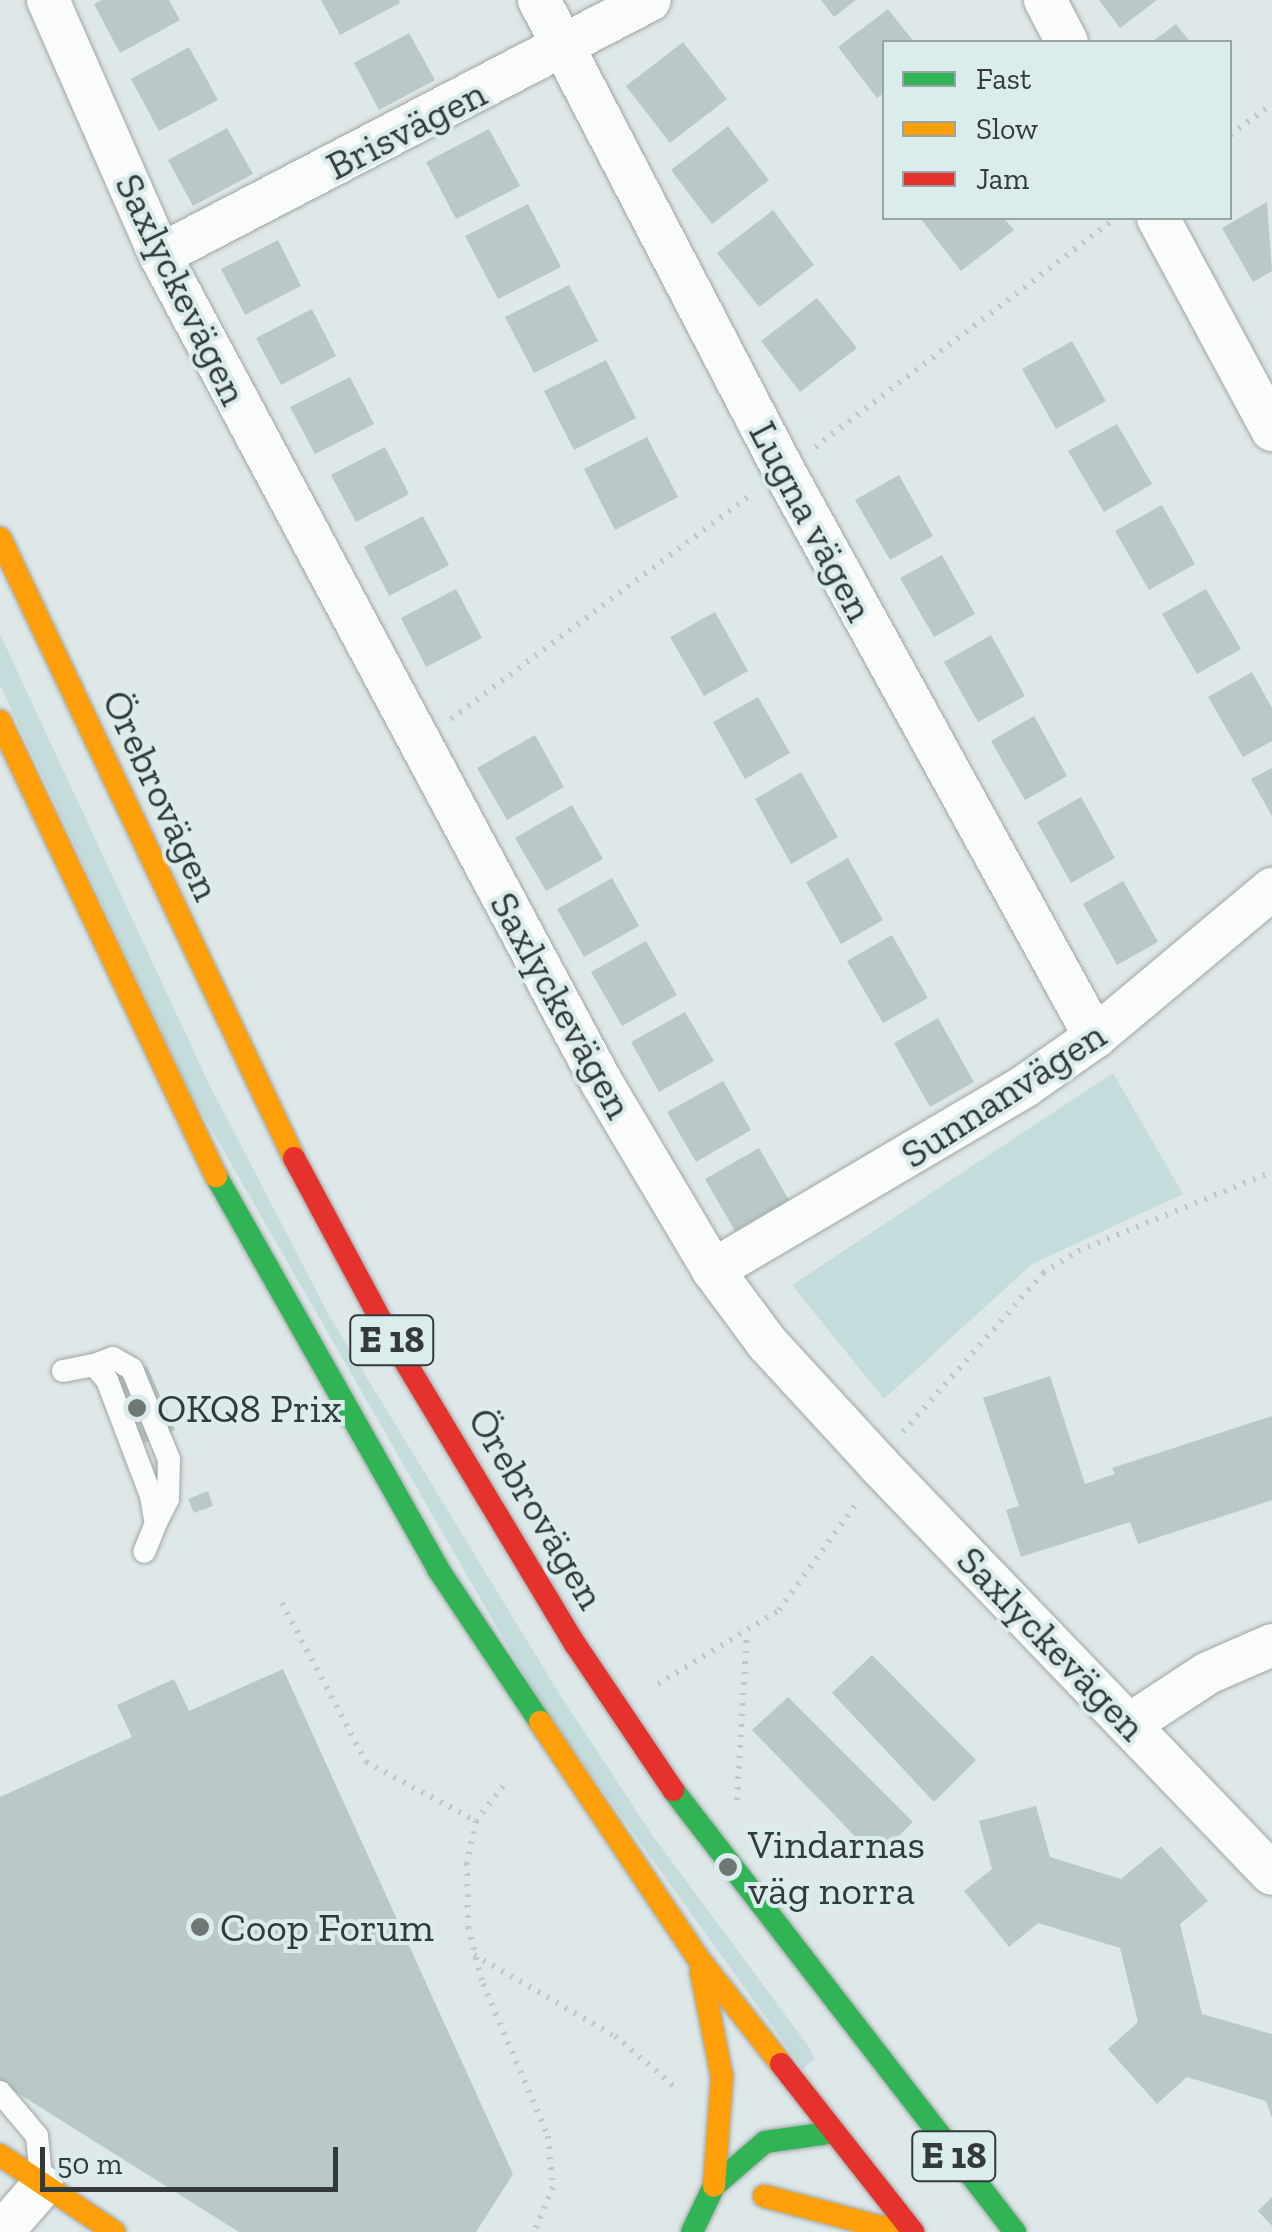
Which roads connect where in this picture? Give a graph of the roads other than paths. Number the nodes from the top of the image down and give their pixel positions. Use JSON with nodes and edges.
{"nodes":[{"id":1,"x":48,"y":0,"type":"edge"},
{"id":2,"x":539,"y":0,"type":"edge"},
{"id":3,"x":650,"y":0,"type":"edge"},
{"id":4,"x":1044,"y":0,"type":"edge"},
{"id":5,"x":1066,"y":40,"type":"edge"},
{"id":6,"x":565,"y":49,"type":"junction"},
{"id":7,"x":1159,"y":220,"type":"edge"},
{"id":8,"x":160,"y":255,"type":"junction"},
{"id":9,"x":1272,"y":430,"type":"edge"},
{"id":10,"x":0,"y":538,"type":"edge"},
{"id":11,"x":0,"y":722,"type":"edge"},
{"id":12,"x":1272,"y":889,"type":"edge"},
{"id":13,"x":1095,"y":1036,"type":"junction"},
{"id":14,"x":713,"y":1270,"type":"junction"},
{"id":15,"x":63,"y":1372,"type":"dead end"},
{"id":16,"x":144,"y":1552,"type":"dead end"},
{"id":17,"x":1272,"y":1645,"type":"edge"},
{"id":18,"x":1130,"y":1724,"type":"junction"},
{"id":19,"x":1272,"y":1874,"type":"edge"},
{"id":20,"x":698,"y":1958,"type":"junction"},
{"id":21,"x":0,"y":2092,"type":"edge"},
{"id":22,"x":841,"y":2126,"type":"junction"},
{"id":23,"x":0,"y":2156,"type":"edge"},
{"id":24,"x":42,"y":2186,"type":"junction"},
{"id":25,"x":714,"y":2186,"type":"junction"},
{"id":26,"x":764,"y":2196,"type":"junction"},
{"id":27,"x":722,"y":2223,"type":"edge"},
{"id":28,"x":2,"y":2232,"type":"edge"},
{"id":29,"x":114,"y":2232,"type":"edge"},
{"id":30,"x":692,"y":2232,"type":"edge"},
{"id":31,"x":900,"y":2232,"type":"edge"},
{"id":32,"x":914,"y":2232,"type":"edge"},
{"id":33,"x":1016,"y":2232,"type":"edge"}],
"edges":[{"from":1,"to":8,"type":"street","name":"Saxlyckevägen"},
{"from":2,"to":6,"type":"street","name":"Lugna vägen"},
{"from":3,"to":6,"type":"street","name":"Brisvägen"},
{"from":4,"to":5,"type":"street"},
{"from":6,"to":8,"type":"street","name":"Brisvägen"},
{"from":6,"to":13,"type":"street","name":"Lugna vägen"},
{"from":7,"to":9,"type":"street"},
{"from":8,"to":14,"type":"street","name":"Saxlyckevägen"},
{"from":10,"to":33,"type":"main road","name":"Örebrovägen","number":"E 18"},
{"from":11,"to":20,"type":"main road","number":"E 18"},
{"from":12,"to":13,"type":"street","name":"Sunnanvägen"},
{"from":13,"to":14,"type":"street","name":"Sunnanvägen"},
{"from":14,"to":18,"type":"street","name":"Saxlyckevägen"},
{"from":15,"to":16,"type":"lane"},
{"from":17,"to":18,"type":"street"},
{"from":18,"to":19,"type":"street","name":"Saxlyckevägen"},
{"from":20,"to":22,"type":"main road","number":"E 18"},
{"from":20,"to":25,"type":"main road"},
{"from":21,"to":24,"type":"lane"},
{"from":22,"to":25,"type":"main road"},
{"from":22,"to":26,"type":"main road"},
{"from":22,"to":32,"type":"main road","number":"E 18"},
{"from":23,"to":24,"type":"main road"},
{"from":24,"to":28,"type":"street"},
{"from":24,"to":29,"type":"main road"},
{"from":25,"to":30,"type":"main road"},
{"from":26,"to":27,"type":"main road"},
{"from":26,"to":31,"type":"main road"}]}
